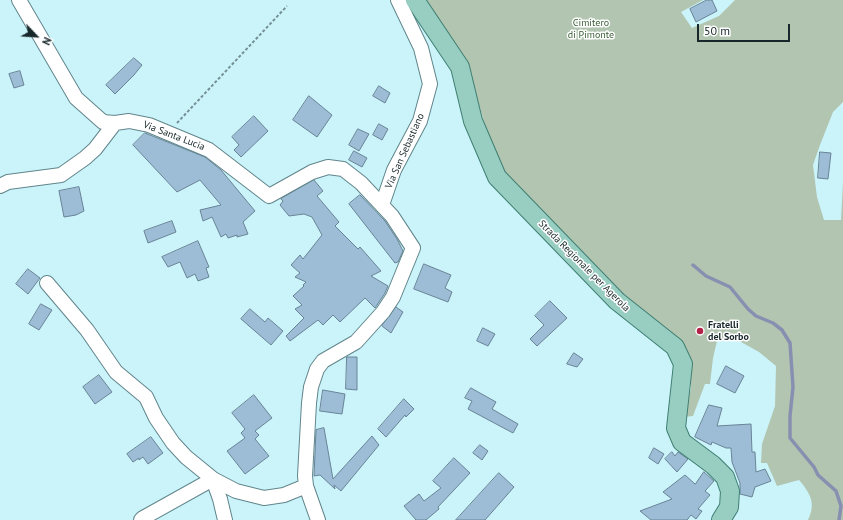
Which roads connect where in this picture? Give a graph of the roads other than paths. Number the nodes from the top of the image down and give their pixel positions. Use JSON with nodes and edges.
{"nodes":[{"id":1,"x":19,"y":0,"type":"edge"},
{"id":2,"x":398,"y":0,"type":"edge"},
{"id":3,"x":415,"y":0,"type":"edge"},
{"id":4,"x":115,"y":123,"type":"junction"},
{"id":5,"x":0,"y":186,"type":"edge"},
{"id":6,"x":382,"y":206,"type":"junction"},
{"id":7,"x":46,"y":283,"type":"dead end"},
{"id":8,"x":213,"y":479,"type":"junction"},
{"id":9,"x":306,"y":486,"type":"junction"},
{"id":10,"x":141,"y":520,"type":"edge"},
{"id":11,"x":225,"y":520,"type":"edge"},
{"id":12,"x":318,"y":520,"type":"edge"},
{"id":13,"x":721,"y":520,"type":"edge"}],
"edges":[{"from":1,"to":4,"type":"lane","name":"Via Santa Lucia"},
{"from":2,"to":6,"type":"lane","name":"Via San Sebastiano"},
{"from":3,"to":13,"type":"main road","name":"Strada Regionale per Agerola"},
{"from":4,"to":5,"type":"lane"},
{"from":4,"to":6,"type":"lane","name":"Via Santa Lucia"},
{"from":6,"to":9,"type":"lane"},
{"from":7,"to":8,"type":"lane"},
{"from":8,"to":9,"type":"lane"},
{"from":8,"to":10,"type":"lane"},
{"from":8,"to":11,"type":"lane"},
{"from":9,"to":12,"type":"lane"}]}
